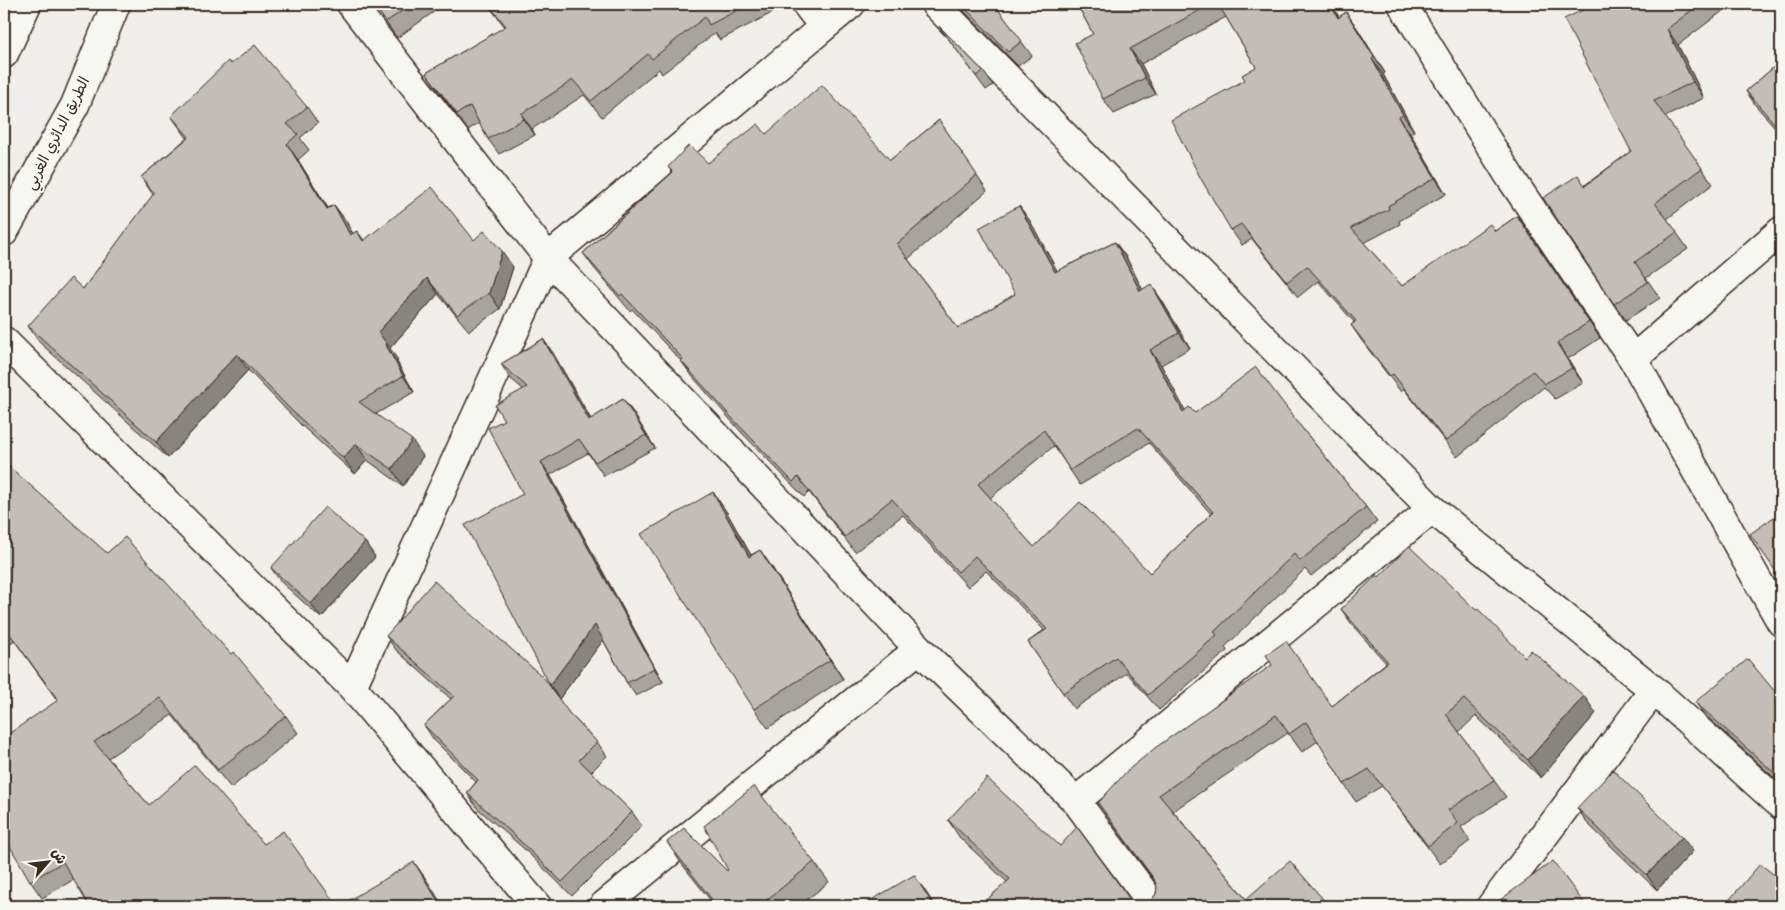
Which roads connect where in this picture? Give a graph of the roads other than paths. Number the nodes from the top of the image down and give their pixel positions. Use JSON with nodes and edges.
{"nodes":[{"id":1,"x":26,"y":4,"type":"edge"},
{"id":2,"x":116,"y":4,"type":"edge"},
{"id":3,"x":351,"y":4,"type":"edge"},
{"id":4,"x":806,"y":4,"type":"edge"},
{"id":5,"x":851,"y":4,"type":"edge"},
{"id":6,"x":935,"y":4,"type":"edge"},
{"id":7,"x":1402,"y":4,"type":"edge"},
{"id":8,"x":823,"y":26,"type":"junction"},
{"id":9,"x":4,"y":54,"type":"edge"},
{"id":10,"x":1781,"y":231,"type":"edge"},
{"id":11,"x":4,"y":232,"type":"edge"},
{"id":12,"x":548,"y":258,"type":"junction"},
{"id":13,"x":4,"y":341,"type":"edge"},
{"id":14,"x":1633,"y":359,"type":"junction"},
{"id":15,"x":1432,"y":509,"type":"junction"},
{"id":16,"x":1781,"y":622,"type":"edge"},
{"id":17,"x":919,"y":649,"type":"junction"},
{"id":18,"x":352,"y":687,"type":"junction"},
{"id":19,"x":1654,"y":690,"type":"junction"},
{"id":20,"x":1076,"y":801,"type":"junction"},
{"id":21,"x":1781,"y":806,"type":"edge"},
{"id":22,"x":537,"y":906,"type":"edge"},
{"id":23,"x":603,"y":906,"type":"edge"},
{"id":24,"x":1154,"y":906,"type":"edge"},
{"id":25,"x":1491,"y":906,"type":"edge"}],
"edges":[{"from":1,"to":9,"type":"street"},
{"from":2,"to":11,"type":"street","name":"الطريق الدائري الغربي"},
{"from":3,"to":12,"type":"street"},
{"from":4,"to":8,"type":"street"},
{"from":5,"to":8,"type":"street"},
{"from":6,"to":15,"type":"street"},
{"from":7,"to":14,"type":"street"},
{"from":8,"to":12,"type":"street"},
{"from":10,"to":14,"type":"street"},
{"from":12,"to":17,"type":"street"},
{"from":12,"to":18,"type":"street"},
{"from":13,"to":18,"type":"street"},
{"from":14,"to":16,"type":"street"},
{"from":15,"to":19,"type":"street"},
{"from":15,"to":20,"type":"street"},
{"from":17,"to":20,"type":"street"},
{"from":17,"to":23,"type":"street"},
{"from":18,"to":22,"type":"street"},
{"from":19,"to":21,"type":"street"},
{"from":19,"to":25,"type":"street"},
{"from":20,"to":24,"type":"street"}]}
